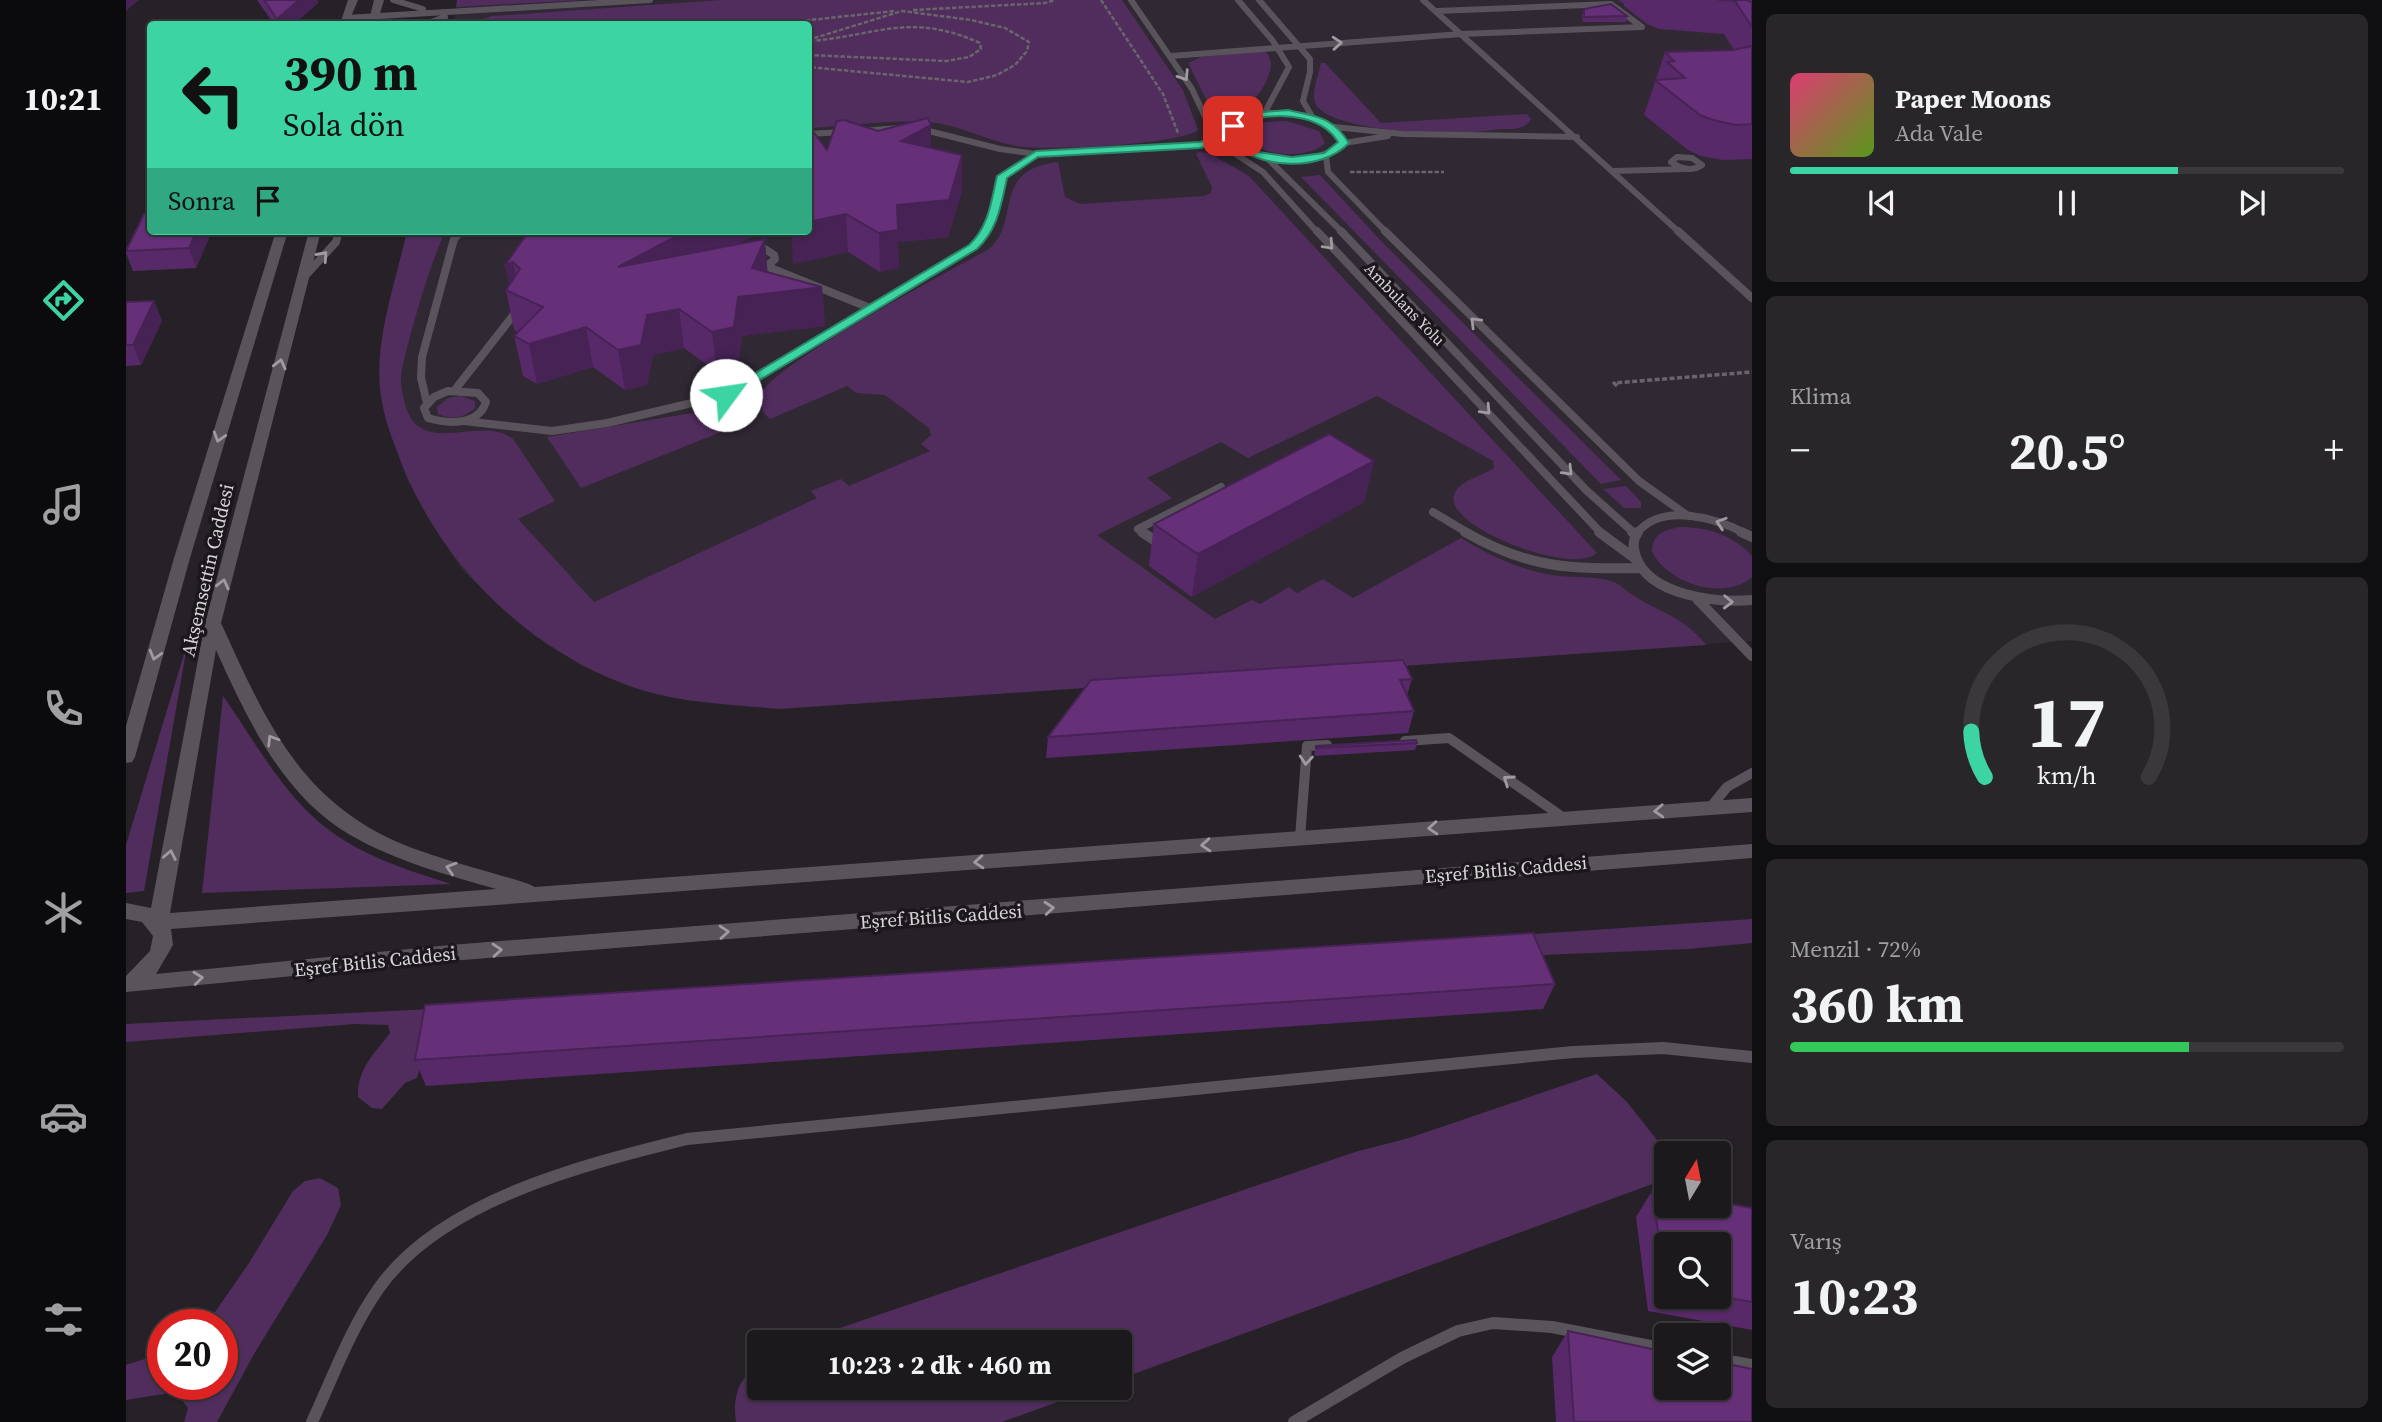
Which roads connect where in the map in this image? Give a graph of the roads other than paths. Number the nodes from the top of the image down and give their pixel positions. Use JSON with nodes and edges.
{"nodes":[{"id":1,"x":352,"y":0,"type":"edge"},
{"id":2,"x":379,"y":0,"type":"edge"},
{"id":3,"x":393,"y":0,"type":"edge"},
{"id":4,"x":650,"y":0,"type":"edge"},
{"id":5,"x":1131,"y":0,"type":"edge"},
{"id":6,"x":1238,"y":0,"type":"edge"},
{"id":7,"x":1259,"y":0,"type":"edge"},
{"id":8,"x":1423,"y":0,"type":"edge"},
{"id":9,"x":405,"y":5,"type":"junction"},
{"id":10,"x":1437,"y":11,"type":"junction"},
{"id":11,"x":455,"y":13,"type":"junction"},
{"id":12,"x":406,"y":14,"type":"junction"},
{"id":13,"x":373,"y":20,"type":"edge"},
{"id":14,"x":345,"y":21,"type":"edge"},
{"id":15,"x":405,"y":21,"type":"edge"},
{"id":16,"x":433,"y":21,"type":"edge"},
{"id":17,"x":1461,"y":34,"type":"junction"},
{"id":18,"x":1300,"y":45,"type":"junction"},
{"id":19,"x":1278,"y":47,"type":"junction"},
{"id":20,"x":1171,"y":56,"type":"junction"},
{"id":21,"x":1264,"y":114,"type":"junction"},
{"id":22,"x":1313,"y":118,"type":"junction"},
{"id":23,"x":1334,"y":127,"type":"junction"},
{"id":24,"x":945,"y":133,"type":"junction"},
{"id":25,"x":812,"y":134,"type":"edge"},
{"id":26,"x":1403,"y":134,"type":"junction"},
{"id":27,"x":1231,"y":137,"type":"junction"},
{"id":28,"x":1577,"y":137,"type":"junction"},
{"id":29,"x":920,"y":138,"type":"edge"},
{"id":30,"x":1217,"y":142,"type":"junction"},
{"id":31,"x":1344,"y":143,"type":"junction"},
{"id":32,"x":1036,"y":154,"type":"junction"},
{"id":33,"x":1326,"y":156,"type":"junction"},
{"id":34,"x":1266,"y":157,"type":"junction"},
{"id":35,"x":1687,"y":169,"type":"dead end"},
{"id":36,"x":1614,"y":171,"type":"junction"},
{"id":37,"x":281,"y":235,"type":"edge"},
{"id":38,"x":314,"y":235,"type":"edge"},
{"id":39,"x":339,"y":235,"type":"edge"},
{"id":40,"x":458,"y":235,"type":"edge"},
{"id":41,"x":768,"y":267,"type":"junction"},
{"id":42,"x":302,"y":279,"type":"junction"},
{"id":43,"x":1752,"y":298,"type":"edge"},
{"id":44,"x":519,"y":307,"type":"edge"},
{"id":45,"x":870,"y":308,"type":"junction"},
{"id":46,"x":454,"y":391,"type":"junction"},
{"id":47,"x":427,"y":403,"type":"junction"},
{"id":48,"x":464,"y":421,"type":"junction"},
{"id":49,"x":1221,"y":486,"type":"edge"},
{"id":50,"x":1433,"y":512,"type":"dead end"},
{"id":51,"x":1688,"y":516,"type":"junction"},
{"id":52,"x":1635,"y":534,"type":"junction"},
{"id":53,"x":1752,"y":537,"type":"edge"},
{"id":54,"x":1172,"y":538,"type":"edge"},
{"id":55,"x":1640,"y":564,"type":"junction"},
{"id":56,"x":1697,"y":598,"type":"junction"},
{"id":57,"x":1752,"y":600,"type":"edge"},
{"id":58,"x":214,"y":623,"type":"junction"},
{"id":59,"x":1752,"y":656,"type":"edge"},
{"id":60,"x":1398,"y":741,"type":"edge"},
{"id":61,"x":1333,"y":745,"type":"edge"},
{"id":62,"x":126,"y":757,"type":"edge"},
{"id":63,"x":1752,"y":773,"type":"edge"},
{"id":64,"x":1752,"y":805,"type":"edge"},
{"id":65,"x":1710,"y":808,"type":"junction"},
{"id":66,"x":1564,"y":818,"type":"junction"},
{"id":67,"x":1300,"y":838,"type":"junction"},
{"id":68,"x":1752,"y":851,"type":"edge"},
{"id":69,"x":540,"y":895,"type":"junction"},
{"id":70,"x":126,"y":911,"type":"edge"},
{"id":71,"x":158,"y":922,"type":"junction"},
{"id":72,"x":128,"y":986,"type":"edge"},
{"id":73,"x":1752,"y":1057,"type":"edge"},
{"id":74,"x":1654,"y":1347,"type":"edge"},
{"id":75,"x":1731,"y":1361,"type":"edge"},
{"id":76,"x":1752,"y":1365,"type":"edge"},
{"id":77,"x":312,"y":1422,"type":"edge"},
{"id":78,"x":1294,"y":1422,"type":"edge"}],
"edges":[{"from":1,"to":14,"type":"main road"},
{"from":2,"to":13,"type":"main road"},
{"from":3,"to":9,"type":"lane"},
{"from":4,"to":11,"type":"lane"},
{"from":5,"to":20,"type":"lane"},
{"from":6,"to":19,"type":"lane"},
{"from":7,"to":18,"type":"lane"},
{"from":8,"to":10,"type":"lane"},
{"from":9,"to":11,"type":"lane"},
{"from":9,"to":12,"type":"lane"},
{"from":10,"to":17,"type":"lane"},
{"from":10,"to":17,"type":"lane"},
{"from":11,"to":12,"type":"lane"},
{"from":11,"to":16,"type":"lane"},
{"from":12,"to":13,"type":"lane"},
{"from":12,"to":15,"type":"lane"},
{"from":13,"to":14,"type":"lane"},
{"from":18,"to":17,"type":"lane","one_way":true},
{"from":17,"to":28,"type":"lane"},
{"from":18,"to":19,"type":"lane"},
{"from":18,"to":22,"type":"lane"},
{"from":19,"to":20,"type":"lane"},
{"from":19,"to":21,"type":"lane"},
{"from":20,"to":30,"type":"lane","one_way":true},
{"from":21,"to":22,"type":"lane"},
{"from":21,"to":27,"type":"lane"},
{"from":22,"to":23,"type":"lane"},
{"from":23,"to":26,"type":"lane"},
{"from":23,"to":31,"type":"lane"},
{"from":24,"to":25,"type":"lane"},
{"from":24,"to":29,"type":"lane"},
{"from":24,"to":32,"type":"lane"},
{"from":26,"to":28,"type":"lane"},
{"from":26,"to":31,"type":"lane"},
{"from":27,"to":30,"type":"lane"},
{"from":27,"to":34,"type":"lane"},
{"from":28,"to":36,"type":"lane"},
{"from":30,"to":32,"type":"lane"},
{"from":30,"to":55,"type":"lane","name":"Ambulans Yolu","one_way":true},
{"from":31,"to":33,"type":"lane"},
{"from":32,"to":45,"type":"lane"},
{"from":33,"to":34,"type":"lane"},
{"from":51,"to":33,"type":"lane","one_way":true},
{"from":34,"to":52,"type":"lane","one_way":true},
{"from":35,"to":36,"type":"lane"},
{"from":36,"to":43,"type":"lane"},
{"from":37,"to":62,"type":"main road","name":"Akşemsettin Caddesi","one_way":true},
{"from":38,"to":42,"type":"main road","name":"Akşemsettin Caddesi"},
{"from":42,"to":39,"type":"lane","one_way":true},
{"from":40,"to":47,"type":"lane"},
{"from":41,"to":41,"type":"lane"},
{"from":41,"to":45,"type":"lane"},
{"from":58,"to":42,"type":"main road","name":"Akşemsettin Caddesi","one_way":true},
{"from":44,"to":46,"type":"lane"},
{"from":45,"to":48,"type":"lane"},
{"from":46,"to":47,"type":"lane"},
{"from":46,"to":48,"type":"lane"},
{"from":47,"to":48,"type":"lane"},
{"from":49,"to":54,"type":"lane"},
{"from":50,"to":55,"type":"lane"},
{"from":51,"to":52,"type":"lane"},
{"from":53,"to":51,"type":"lane","one_way":true},
{"from":52,"to":55,"type":"lane"},
{"from":55,"to":56,"type":"lane","name":"Ambulans Yolu"},
{"from":56,"to":57,"type":"lane","one_way":true},
{"from":56,"to":59,"type":"lane"},
{"from":69,"to":58,"type":"main road","one_way":true},
{"from":71,"to":58,"type":"main road","name":"Akşemsettin Caddesi","one_way":true},
{"from":66,"to":60,"type":"lane","one_way":true},
{"from":61,"to":67,"type":"lane","one_way":true},
{"from":63,"to":65,"type":"lane"},
{"from":64,"to":65,"type":"main road"},
{"from":65,"to":66,"type":"main road","one_way":true},
{"from":66,"to":67,"type":"main road","one_way":true},
{"from":67,"to":69,"type":"main road","one_way":true},
{"from":72,"to":68,"type":"main road","name":"Eşref Bitlis Caddesi","one_way":true},
{"from":69,"to":71,"type":"main road"},
{"from":70,"to":71,"type":"main road"},
{"from":71,"to":72,"type":"main road","name":"Eşref Bitlis Caddesi"},
{"from":73,"to":77,"type":"lane"},
{"from":74,"to":78,"type":"lane"},
{"from":75,"to":76,"type":"lane"}]}
